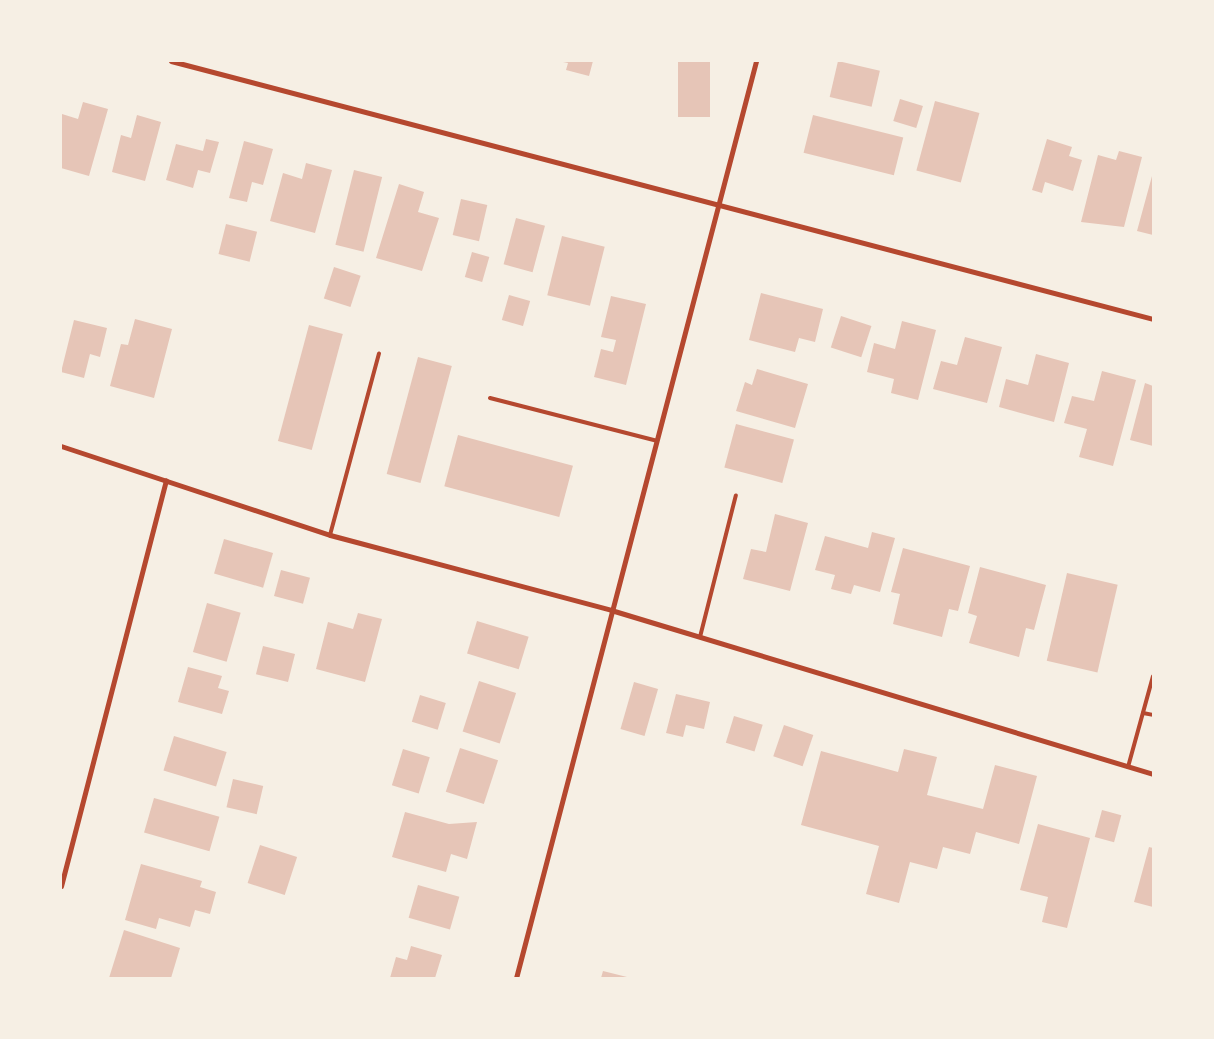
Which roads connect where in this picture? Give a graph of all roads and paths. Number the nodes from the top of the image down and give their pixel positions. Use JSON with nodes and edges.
{"nodes":[{"id":1,"x":171,"y":61,"type":"edge"},
{"id":2,"x":756,"y":61,"type":"edge"},
{"id":3,"x":719,"y":205,"type":"junction"},
{"id":4,"x":1153,"y":319,"type":"edge"},
{"id":5,"x":380,"y":354,"type":"dead end"},
{"id":6,"x":490,"y":398,"type":"dead end"},
{"id":7,"x":657,"y":442,"type":"junction"},
{"id":8,"x":61,"y":446,"type":"edge"},
{"id":9,"x":166,"y":480,"type":"junction"},
{"id":10,"x":736,"y":494,"type":"dead end"},
{"id":11,"x":330,"y":535,"type":"junction"},
{"id":12,"x":611,"y":610,"type":"junction"},
{"id":13,"x":700,"y":637,"type":"junction"},
{"id":14,"x":1153,"y":676,"type":"edge"},
{"id":15,"x":1143,"y":713,"type":"junction"},
{"id":16,"x":1153,"y":715,"type":"edge"},
{"id":17,"x":1128,"y":767,"type":"junction"},
{"id":18,"x":1153,"y":774,"type":"edge"},
{"id":19,"x":61,"y":886,"type":"edge"},
{"id":20,"x":516,"y":978,"type":"edge"}],
"edges":[{"from":1,"to":3,"type":"street"},
{"from":2,"to":3,"type":"street"},
{"from":3,"to":4,"type":"street"},
{"from":3,"to":7,"type":"street"},
{"from":5,"to":11,"type":"lane"},
{"from":6,"to":7,"type":"lane"},
{"from":7,"to":12,"type":"street"},
{"from":8,"to":9,"type":"street"},
{"from":9,"to":11,"type":"street"},
{"from":9,"to":19,"type":"street"},
{"from":10,"to":13,"type":"lane"},
{"from":11,"to":12,"type":"street"},
{"from":12,"to":13,"type":"street"},
{"from":12,"to":20,"type":"street"},
{"from":13,"to":17,"type":"street"},
{"from":14,"to":15,"type":"lane"},
{"from":15,"to":16,"type":"lane"},
{"from":15,"to":17,"type":"lane"},
{"from":17,"to":18,"type":"street"}]}
